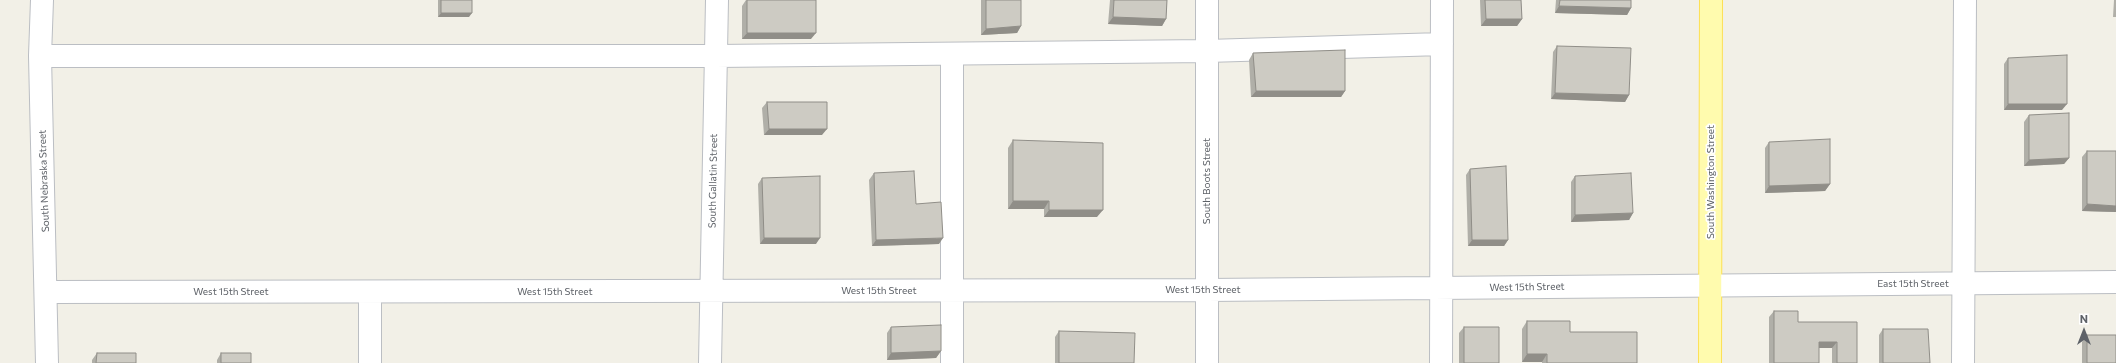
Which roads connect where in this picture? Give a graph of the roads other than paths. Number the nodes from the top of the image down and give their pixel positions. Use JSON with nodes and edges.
{"nodes":[{"id":1,"x":42,"y":0,"type":"edge"},
{"id":2,"x":717,"y":0,"type":"edge"},
{"id":3,"x":1207,"y":0,"type":"edge"},
{"id":4,"x":1442,"y":0,"type":"edge"},
{"id":5,"x":1711,"y":0,"type":"edge"},
{"id":6,"x":1965,"y":0,"type":"edge"},
{"id":7,"x":1442,"y":44,"type":"junction"},
{"id":8,"x":1207,"y":51,"type":"junction"},
{"id":9,"x":952,"y":54,"type":"junction"},
{"id":10,"x":40,"y":56,"type":"junction"},
{"id":11,"x":716,"y":56,"type":"junction"},
{"id":12,"x":2116,"y":282,"type":"edge"},
{"id":13,"x":1963,"y":283,"type":"junction"},
{"id":14,"x":1711,"y":285,"type":"junction"},
{"id":15,"x":1441,"y":288,"type":"junction"},
{"id":16,"x":1207,"y":290,"type":"junction"},
{"id":17,"x":952,"y":291,"type":"junction"},
{"id":18,"x":47,"y":292,"type":"junction"},
{"id":19,"x":370,"y":292,"type":"junction"},
{"id":20,"x":710,"y":292,"type":"junction"},
{"id":21,"x":47,"y":363,"type":"edge"},
{"id":22,"x":370,"y":363,"type":"edge"},
{"id":23,"x":710,"y":363,"type":"edge"},
{"id":24,"x":952,"y":363,"type":"edge"},
{"id":25,"x":1207,"y":363,"type":"edge"},
{"id":26,"x":1441,"y":363,"type":"edge"},
{"id":27,"x":1710,"y":363,"type":"edge"},
{"id":28,"x":1963,"y":363,"type":"edge"}],
"edges":[{"from":1,"to":10,"type":"street","name":"South Nebraska Street"},
{"from":2,"to":11,"type":"street","name":"South Gallatin Street"},
{"from":3,"to":8,"type":"street","name":"South Boots Street"},
{"from":4,"to":7,"type":"street"},
{"from":5,"to":14,"type":"main road","name":"South Washington Street"},
{"from":6,"to":13,"type":"street"},
{"from":7,"to":8,"type":"street"},
{"from":7,"to":15,"type":"street"},
{"from":8,"to":9,"type":"street"},
{"from":8,"to":16,"type":"street","name":"South Boots Street"},
{"from":9,"to":11,"type":"street"},
{"from":9,"to":17,"type":"street"},
{"from":10,"to":11,"type":"street"},
{"from":10,"to":18,"type":"street","name":"South Nebraska Street"},
{"from":11,"to":20,"type":"street","name":"South Gallatin Street"},
{"from":12,"to":13,"type":"street","name":"East 15th Street"},
{"from":13,"to":14,"type":"street","name":"East 15th Street"},
{"from":13,"to":28,"type":"street"},
{"from":14,"to":15,"type":"street","name":"West 15th Street"},
{"from":14,"to":27,"type":"main road","name":"South Washington Street"},
{"from":15,"to":16,"type":"street","name":"West 15th Street"},
{"from":15,"to":26,"type":"street"},
{"from":16,"to":17,"type":"street","name":"West 15th Street"},
{"from":16,"to":25,"type":"street","name":"South Boots Street"},
{"from":17,"to":20,"type":"street","name":"West 15th Street"},
{"from":17,"to":24,"type":"street"},
{"from":18,"to":19,"type":"street","name":"West 15th Street"},
{"from":18,"to":21,"type":"street","name":"South Nebraska Street"},
{"from":19,"to":20,"type":"street","name":"West 15th Street"},
{"from":19,"to":22,"type":"street"},
{"from":20,"to":23,"type":"street","name":"South Gallatin Street"}]}
